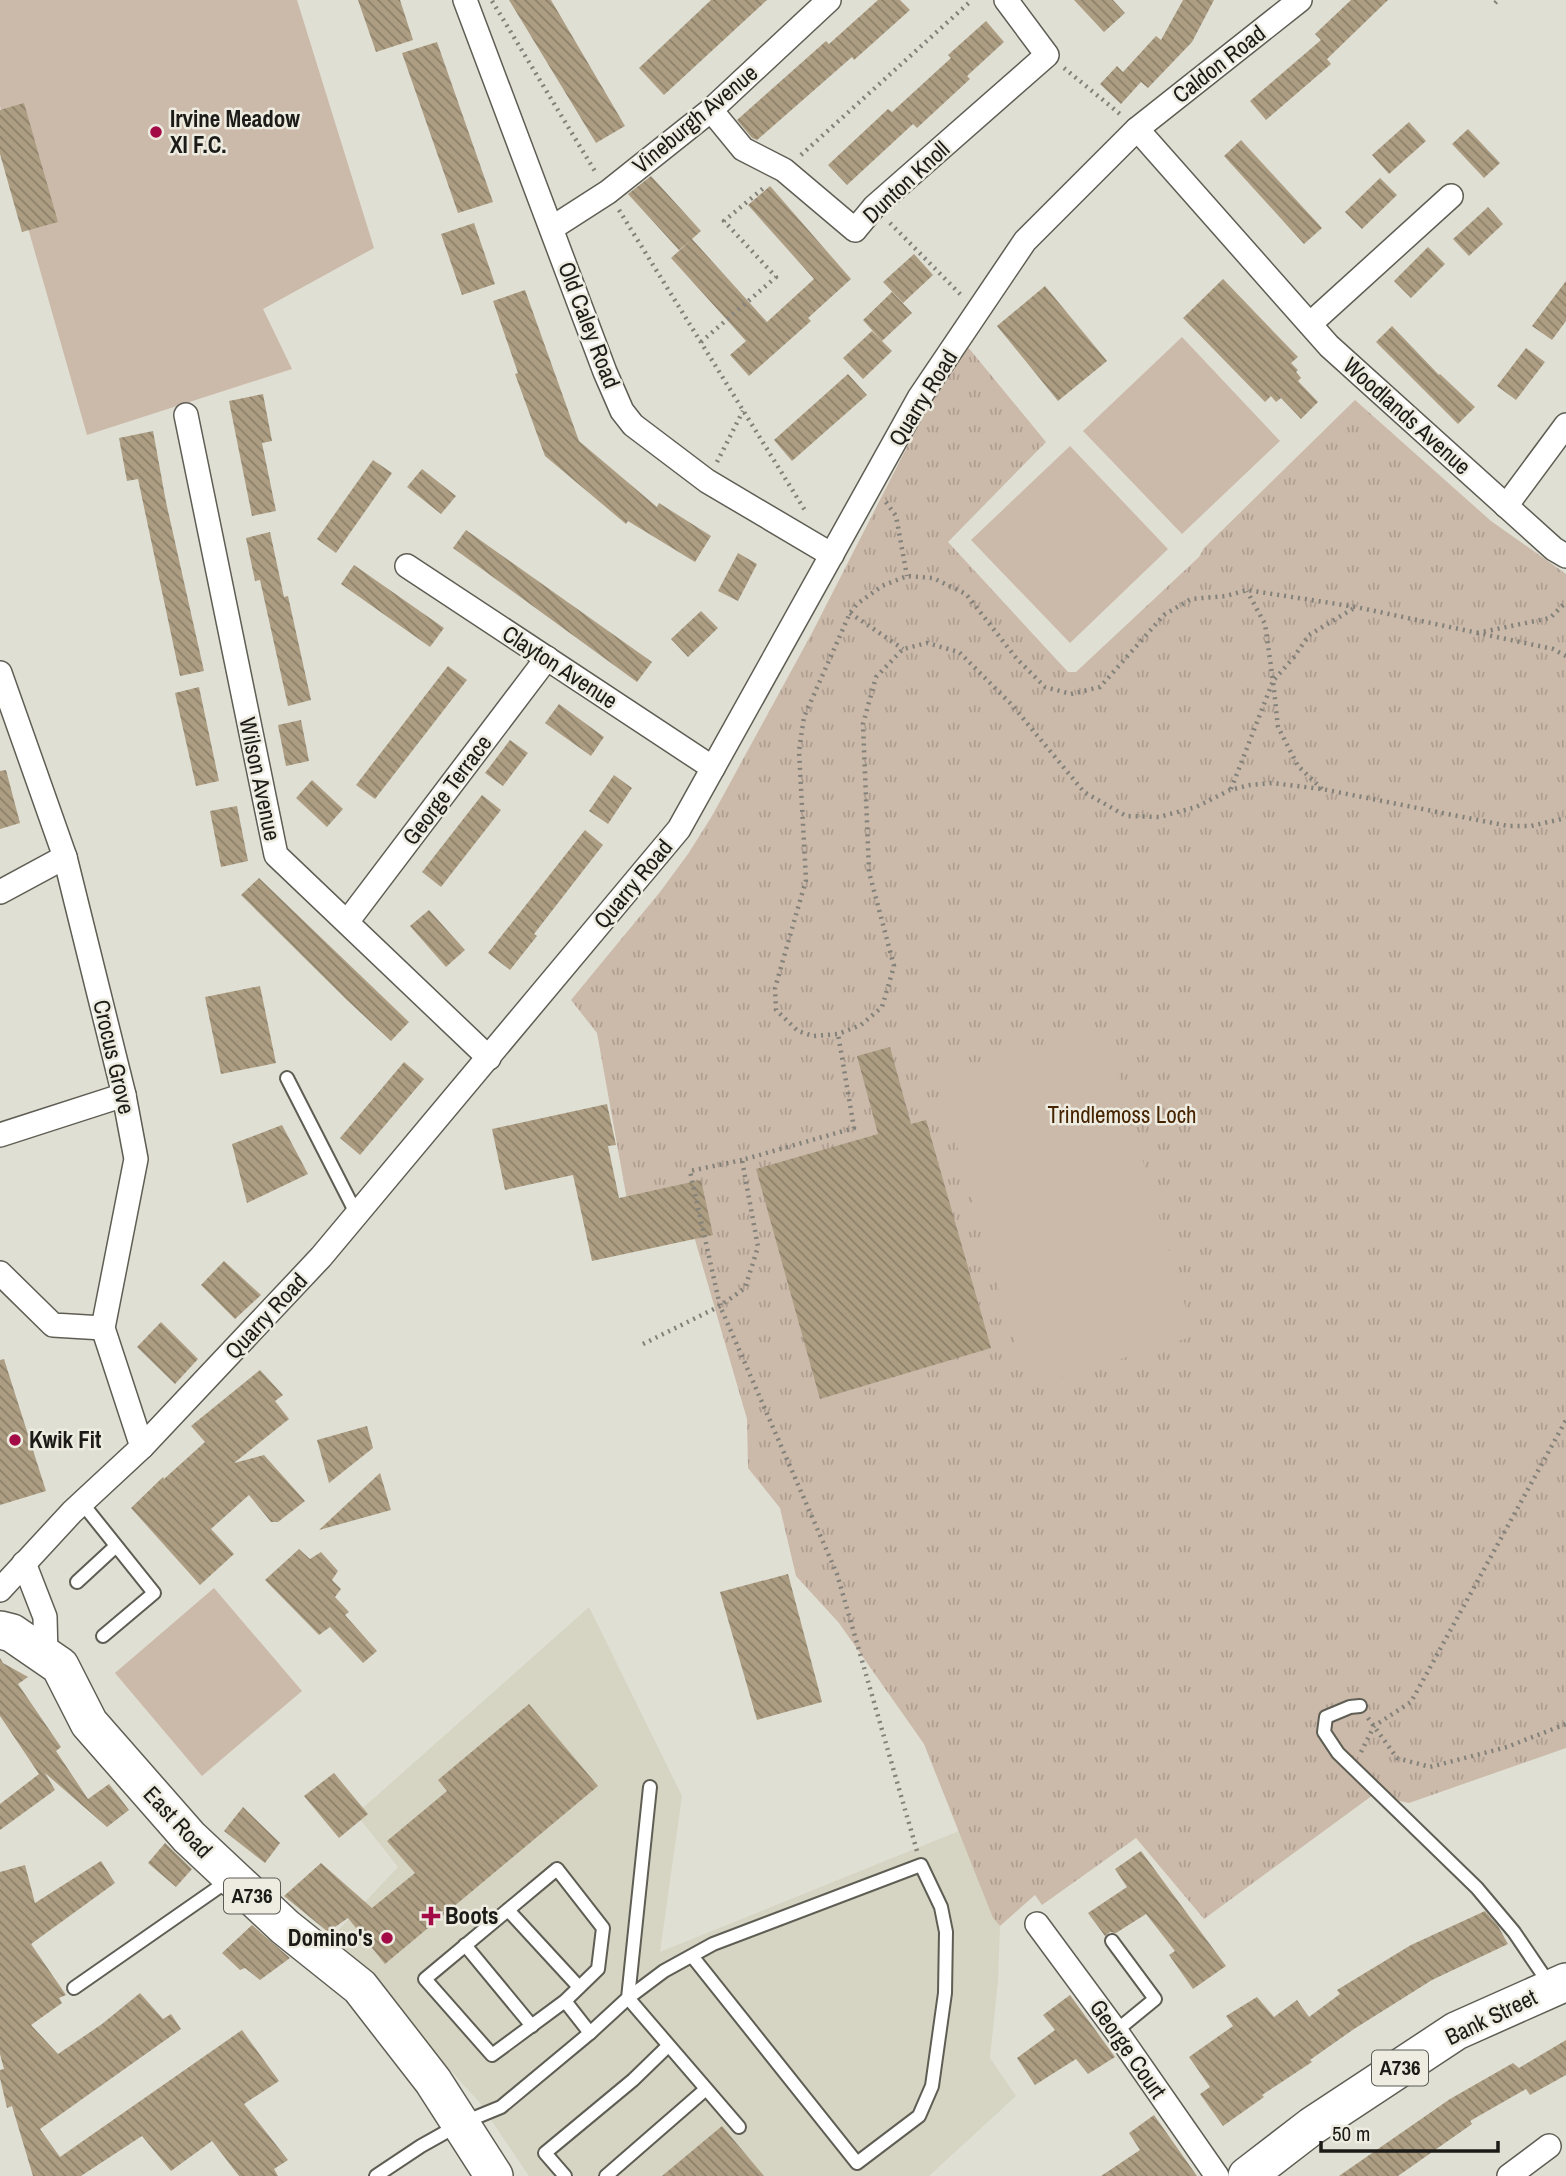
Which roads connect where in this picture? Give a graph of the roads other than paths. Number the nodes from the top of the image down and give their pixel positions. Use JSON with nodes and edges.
{"nodes":[{"id":1,"x":466,"y":0,"type":"edge"},
{"id":2,"x":829,"y":0,"type":"edge"},
{"id":3,"x":1006,"y":0,"type":"edge"},
{"id":4,"x":1300,"y":0,"type":"edge"},
{"id":5,"x":711,"y":110,"type":"junction"},
{"id":6,"x":1138,"y":129,"type":"junction"},
{"id":7,"x":1451,"y":196,"type":"dead end"},
{"id":8,"x":552,"y":228,"type":"junction"},
{"id":9,"x":1310,"y":324,"type":"junction"},
{"id":10,"x":186,"y":415,"type":"dead end"},
{"id":11,"x":1566,"y":425,"type":"edge"},
{"id":12,"x":1506,"y":506,"type":"junction"},
{"id":13,"x":832,"y":555,"type":"junction"},
{"id":14,"x":1566,"y":556,"type":"edge"},
{"id":15,"x":407,"y":566,"type":"dead end"},
{"id":16,"x":547,"y":658,"type":"junction"},
{"id":17,"x":0,"y":673,"type":"edge"},
{"id":18,"x":713,"y":768,"type":"junction"},
{"id":19,"x":65,"y":858,"type":"junction"},
{"id":20,"x":0,"y":892,"type":"edge"},
{"id":21,"x":347,"y":922,"type":"junction"},
{"id":22,"x":489,"y":1058,"type":"junction"},
{"id":23,"x":288,"y":1078,"type":"dead end"},
{"id":24,"x":124,"y":1095,"type":"junction"},
{"id":25,"x":0,"y":1135,"type":"edge"},
{"id":26,"x":357,"y":1215,"type":"junction"},
{"id":27,"x":0,"y":1273,"type":"edge"},
{"id":28,"x":103,"y":1328,"type":"junction"},
{"id":29,"x":142,"y":1447,"type":"junction"},
{"id":30,"x":82,"y":1503,"type":"junction"},
{"id":31,"x":116,"y":1546,"type":"junction"},
{"id":32,"x":24,"y":1563,"type":"junction"},
{"id":33,"x":77,"y":1582,"type":"dead end"},
{"id":34,"x":0,"y":1590,"type":"edge"},
{"id":35,"x":0,"y":1630,"type":"edge"},
{"id":36,"x":103,"y":1636,"type":"dead end"},
{"id":37,"x":46,"y":1656,"type":"junction"},
{"id":38,"x":1360,"y":1706,"type":"road end"},
{"id":39,"x":650,"y":1787,"type":"dead end"},
{"id":40,"x":232,"y":1878,"type":"junction"},
{"id":41,"x":508,"y":1910,"type":"junction"},
{"id":42,"x":1037,"y":1924,"type":"dead end"},
{"id":43,"x":1112,"y":1941,"type":"dead end"},
{"id":44,"x":465,"y":1945,"type":"junction"},
{"id":45,"x":692,"y":1956,"type":"junction"},
{"id":46,"x":1559,"y":1985,"type":"edge"},
{"id":47,"x":579,"y":1987,"type":"junction"},
{"id":48,"x":74,"y":1988,"type":"dead end"},
{"id":49,"x":628,"y":1998,"type":"junction"},
{"id":50,"x":565,"y":2001,"type":"junction"},
{"id":51,"x":532,"y":2026,"type":"junction"},
{"id":52,"x":1116,"y":2031,"type":"junction"},
{"id":53,"x":590,"y":2033,"type":"junction"},
{"id":54,"x":668,"y":2046,"type":"junction"},
{"id":55,"x":706,"y":2089,"type":"junction"},
{"id":56,"x":461,"y":2123,"type":"junction"},
{"id":57,"x":739,"y":2127,"type":"dead end"},
{"id":58,"x":1549,"y":2146,"type":"dead end"},
{"id":59,"x":376,"y":2176,"type":"edge"},
{"id":60,"x":494,"y":2176,"type":"edge"},
{"id":61,"x":565,"y":2176,"type":"edge"},
{"id":62,"x":606,"y":2176,"type":"edge"},
{"id":63,"x":1217,"y":2176,"type":"edge"},
{"id":64,"x":1247,"y":2176,"type":"edge"},
{"id":65,"x":1509,"y":2176,"type":"edge"}],
"edges":[{"from":1,"to":8,"type":"street","name":"Old Caley Road"},
{"from":2,"to":5,"type":"street","name":"Vineburgh Avenue"},
{"from":3,"to":5,"type":"street","name":"Dunton Knoll"},
{"from":4,"to":6,"type":"street","name":"Caldon Road"},
{"from":5,"to":8,"type":"street","name":"Vineburgh Avenue"},
{"from":6,"to":9,"type":"street","name":"Woodlands Avenue"},
{"from":6,"to":13,"type":"street","name":"Quarry Road"},
{"from":7,"to":9,"type":"street"},
{"from":8,"to":13,"type":"street","name":"Old Caley Road"},
{"from":9,"to":12,"type":"street","name":"Woodlands Avenue"},
{"from":10,"to":21,"type":"street","name":"Wilson Avenue"},
{"from":11,"to":12,"type":"street"},
{"from":12,"to":14,"type":"street","name":"Woodlands Avenue"},
{"from":13,"to":18,"type":"street","name":"Quarry Road"},
{"from":15,"to":16,"type":"street","name":"Clayton Avenue"},
{"from":16,"to":18,"type":"street","name":"Clayton Avenue"},
{"from":16,"to":21,"type":"street","name":"George Terrace"},
{"from":17,"to":19,"type":"street","name":"Crocus Grove"},
{"from":18,"to":22,"type":"street","name":"Quarry Road"},
{"from":19,"to":20,"type":"street"},
{"from":19,"to":24,"type":"street","name":"Crocus Grove"},
{"from":21,"to":22,"type":"street","name":"Wilson Avenue"},
{"from":22,"to":26,"type":"street","name":"Quarry Road"},
{"from":23,"to":26,"type":"lane"},
{"from":24,"to":25,"type":"street"},
{"from":24,"to":28,"type":"street","name":"Crocus Grove"},
{"from":26,"to":29,"type":"street","name":"Quarry Road"},
{"from":27,"to":28,"type":"street"},
{"from":28,"to":29,"type":"street","name":"Crocus Grove"},
{"from":29,"to":30,"type":"street","name":"Quarry Road"},
{"from":30,"to":31,"type":"lane"},
{"from":30,"to":32,"type":"street","name":"Quarry Road"},
{"from":31,"to":33,"type":"lane"},
{"from":31,"to":36,"type":"lane"},
{"from":32,"to":34,"type":"street","name":"Quarry Road"},
{"from":32,"to":37,"type":"street"},
{"from":35,"to":37,"type":"main road","name":"East Road","number":"A736"},
{"from":37,"to":40,"type":"main road","name":"East Road","number":"A736"},
{"from":38,"to":46,"type":"lane"},
{"from":39,"to":49,"type":"lane"},
{"from":40,"to":48,"type":"lane"},
{"from":40,"to":56,"type":"main road","name":"East Road","number":"A736"},
{"from":41,"to":44,"type":"lane"},
{"from":41,"to":47,"type":"lane"},
{"from":41,"to":47,"type":"lane"},
{"from":42,"to":52,"type":"street","name":"George Court"},
{"from":43,"to":52,"type":"lane"},
{"from":44,"to":51,"type":"lane"},
{"from":44,"to":51,"type":"lane"},
{"from":45,"to":45,"type":"lane"},
{"from":45,"to":49,"type":"lane"},
{"from":46,"to":64,"type":"main road","name":"Bank Street","number":"A736"},
{"from":47,"to":50,"type":"lane"},
{"from":49,"to":53,"type":"lane"},
{"from":49,"to":54,"type":"lane"},
{"from":50,"to":51,"type":"lane"},
{"from":50,"to":53,"type":"lane"},
{"from":52,"to":63,"type":"street","name":"George Court"},
{"from":53,"to":56,"type":"lane"},
{"from":54,"to":55,"type":"lane"},
{"from":54,"to":61,"type":"lane"},
{"from":55,"to":57,"type":"lane"},
{"from":55,"to":62,"type":"lane"},
{"from":56,"to":59,"type":"lane"},
{"from":56,"to":60,"type":"main road","name":"East Road","number":"A736"},
{"from":58,"to":65,"type":"street"}]}
